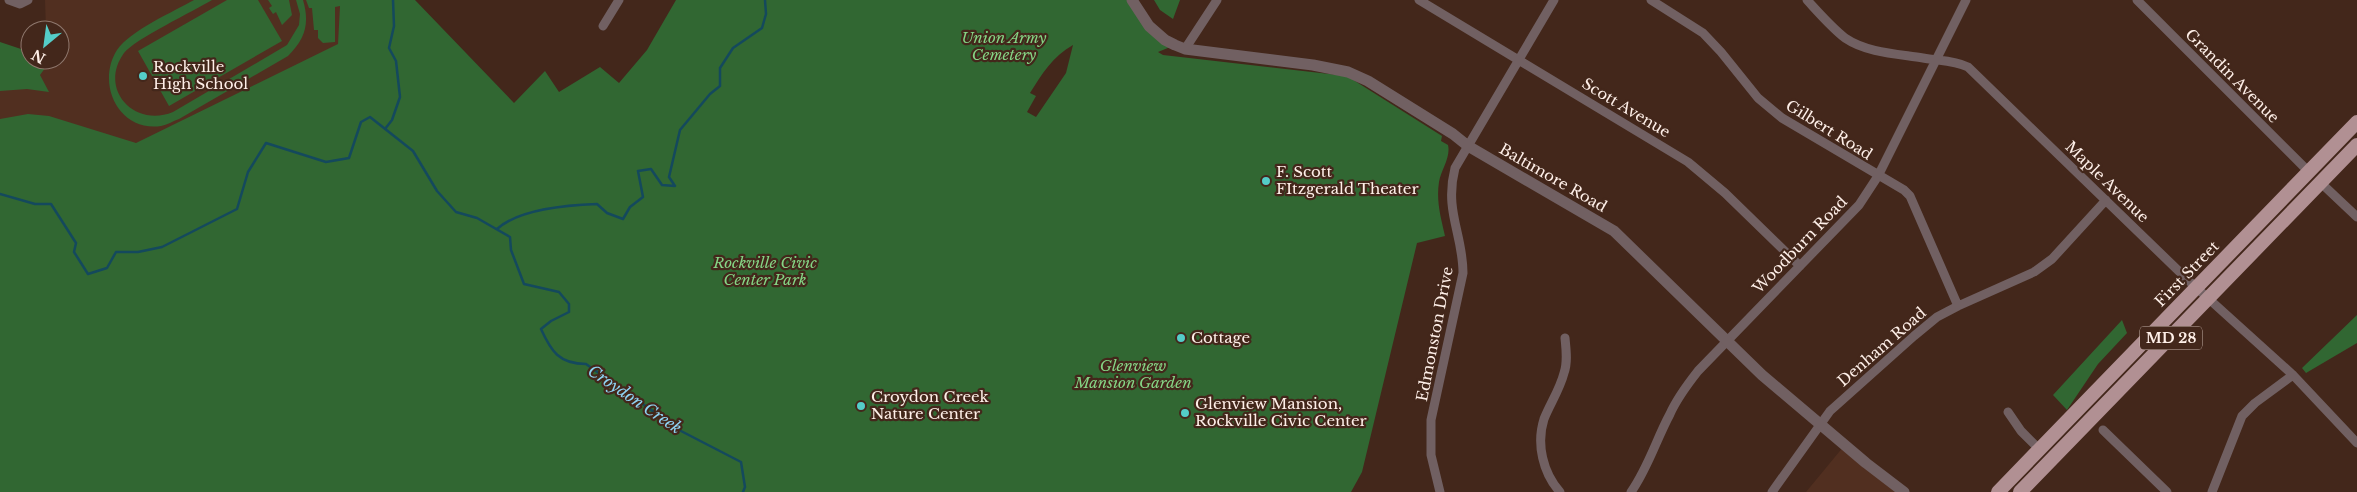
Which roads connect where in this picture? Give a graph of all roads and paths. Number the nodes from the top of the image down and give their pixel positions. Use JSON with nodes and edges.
{"nodes":[{"id":1,"x":9,"y":0,"type":"edge"},
{"id":2,"x":28,"y":0,"type":"edge"},
{"id":3,"x":619,"y":0,"type":"edge"},
{"id":4,"x":1132,"y":0,"type":"edge"},
{"id":5,"x":1216,"y":0,"type":"edge"},
{"id":6,"x":1419,"y":0,"type":"edge"},
{"id":7,"x":1554,"y":0,"type":"edge"},
{"id":8,"x":1651,"y":0,"type":"edge"},
{"id":9,"x":1807,"y":0,"type":"edge"},
{"id":10,"x":1966,"y":0,"type":"edge"},
{"id":11,"x":2137,"y":0,"type":"edge"},
{"id":12,"x":604,"y":26,"type":"dead end"},
{"id":13,"x":1185,"y":49,"type":"junction"},
{"id":14,"x":1518,"y":59,"type":"junction"},
{"id":15,"x":1936,"y":60,"type":"junction"},
{"id":16,"x":2357,"y":122,"type":"edge"},
{"id":17,"x":2357,"y":145,"type":"edge"},
{"id":18,"x":1468,"y":146,"type":"junction"},
{"id":19,"x":2308,"y":171,"type":"junction"},
{"id":20,"x":1878,"y":176,"type":"junction"},
{"id":21,"x":2321,"y":183,"type":"junction"},
{"id":22,"x":2106,"y":200,"type":"junction"},
{"id":23,"x":2357,"y":217,"type":"edge"},
{"id":24,"x":1800,"y":266,"type":"junction"},
{"id":25,"x":2197,"y":287,"type":"junction"},
{"id":26,"x":2210,"y":298,"type":"junction"},
{"id":27,"x":1958,"y":306,"type":"junction"},
{"id":28,"x":1565,"y":338,"type":"dead end"},
{"id":29,"x":1727,"y":341,"type":"junction"},
{"id":30,"x":2293,"y":375,"type":"junction"},
{"id":31,"x":2008,"y":412,"type":"dead end"},
{"id":32,"x":1820,"y":426,"type":"junction"},
{"id":33,"x":2103,"y":430,"type":"dead end"},
{"id":34,"x":2357,"y":443,"type":"edge"},
{"id":35,"x":2040,"y":450,"type":"junction"},
{"id":36,"x":1440,"y":492,"type":"edge"},
{"id":37,"x":1560,"y":492,"type":"edge"},
{"id":38,"x":1631,"y":492,"type":"edge"},
{"id":39,"x":1772,"y":492,"type":"edge"},
{"id":40,"x":1904,"y":492,"type":"edge"},
{"id":41,"x":1998,"y":492,"type":"edge"},
{"id":42,"x":2020,"y":492,"type":"edge"},
{"id":43,"x":2167,"y":492,"type":"edge"},
{"id":44,"x":2212,"y":492,"type":"edge"}],
"edges":[{"from":1,"to":2,"type":"street"},
{"from":3,"to":12,"type":"street"},
{"from":4,"to":13,"type":"street","name":"Baltimore Road"},
{"from":5,"to":13,"type":"street"},
{"from":6,"to":14,"type":"street","name":"Scott Avenue"},
{"from":7,"to":14,"type":"street","name":"Edmonston Drive"},
{"from":8,"to":20,"type":"street","name":"Gilbert Road"},
{"from":9,"to":15,"type":"street","name":"Maple Avenue"},
{"from":10,"to":15,"type":"street","name":"Woodburn Road"},
{"from":11,"to":19,"type":"street","name":"Grandin Avenue"},
{"from":13,"to":18,"type":"street","name":"Baltimore Road"},
{"from":14,"to":18,"type":"street","name":"Edmonston Drive"},
{"from":14,"to":24,"type":"street","name":"Scott Avenue"},
{"from":15,"to":20,"type":"street","name":"Woodburn Road"},
{"from":15,"to":22,"type":"street","name":"Maple Avenue"},
{"from":16,"to":19,"type":"main road","name":"First Street","number":"MD 28"},
{"from":17,"to":21,"type":"main road","number":"MD 28"},
{"from":18,"to":29,"type":"street","name":"Baltimore Road"},
{"from":18,"to":36,"type":"street","name":"Edmonston Drive"},
{"from":19,"to":25,"type":"main road","name":"First Street","number":"MD 28"},
{"from":20,"to":24,"type":"street","name":"Woodburn Road"},
{"from":20,"to":27,"type":"street","name":"Gilbert Road"},
{"from":21,"to":23,"type":"street"},
{"from":21,"to":26,"type":"main road","number":"MD 28"},
{"from":22,"to":25,"type":"street","name":"Maple Avenue"},
{"from":22,"to":27,"type":"street","name":"Denham Road"},
{"from":24,"to":29,"type":"street","name":"Woodburn Road"},
{"from":25,"to":26,"type":"street","name":"Maple Avenue"},
{"from":25,"to":35,"type":"main road","name":"First Street","number":"MD 28"},
{"from":26,"to":30,"type":"street","name":"Maple Avenue"},
{"from":26,"to":42,"type":"main road","number":"MD 28"},
{"from":27,"to":32,"type":"street","name":"Denham Road"},
{"from":28,"to":37,"type":"street"},
{"from":29,"to":32,"type":"street","name":"Baltimore Road"},
{"from":29,"to":38,"type":"street","name":"Woodburn Road"},
{"from":30,"to":34,"type":"street","name":"Maple Avenue"},
{"from":30,"to":44,"type":"street"},
{"from":31,"to":35,"type":"street"},
{"from":32,"to":39,"type":"street","name":"Denham Road"},
{"from":32,"to":40,"type":"street","name":"Baltimore Road"},
{"from":33,"to":43,"type":"street"},
{"from":35,"to":41,"type":"main road","name":"First Street","number":"MD 28"}]}
